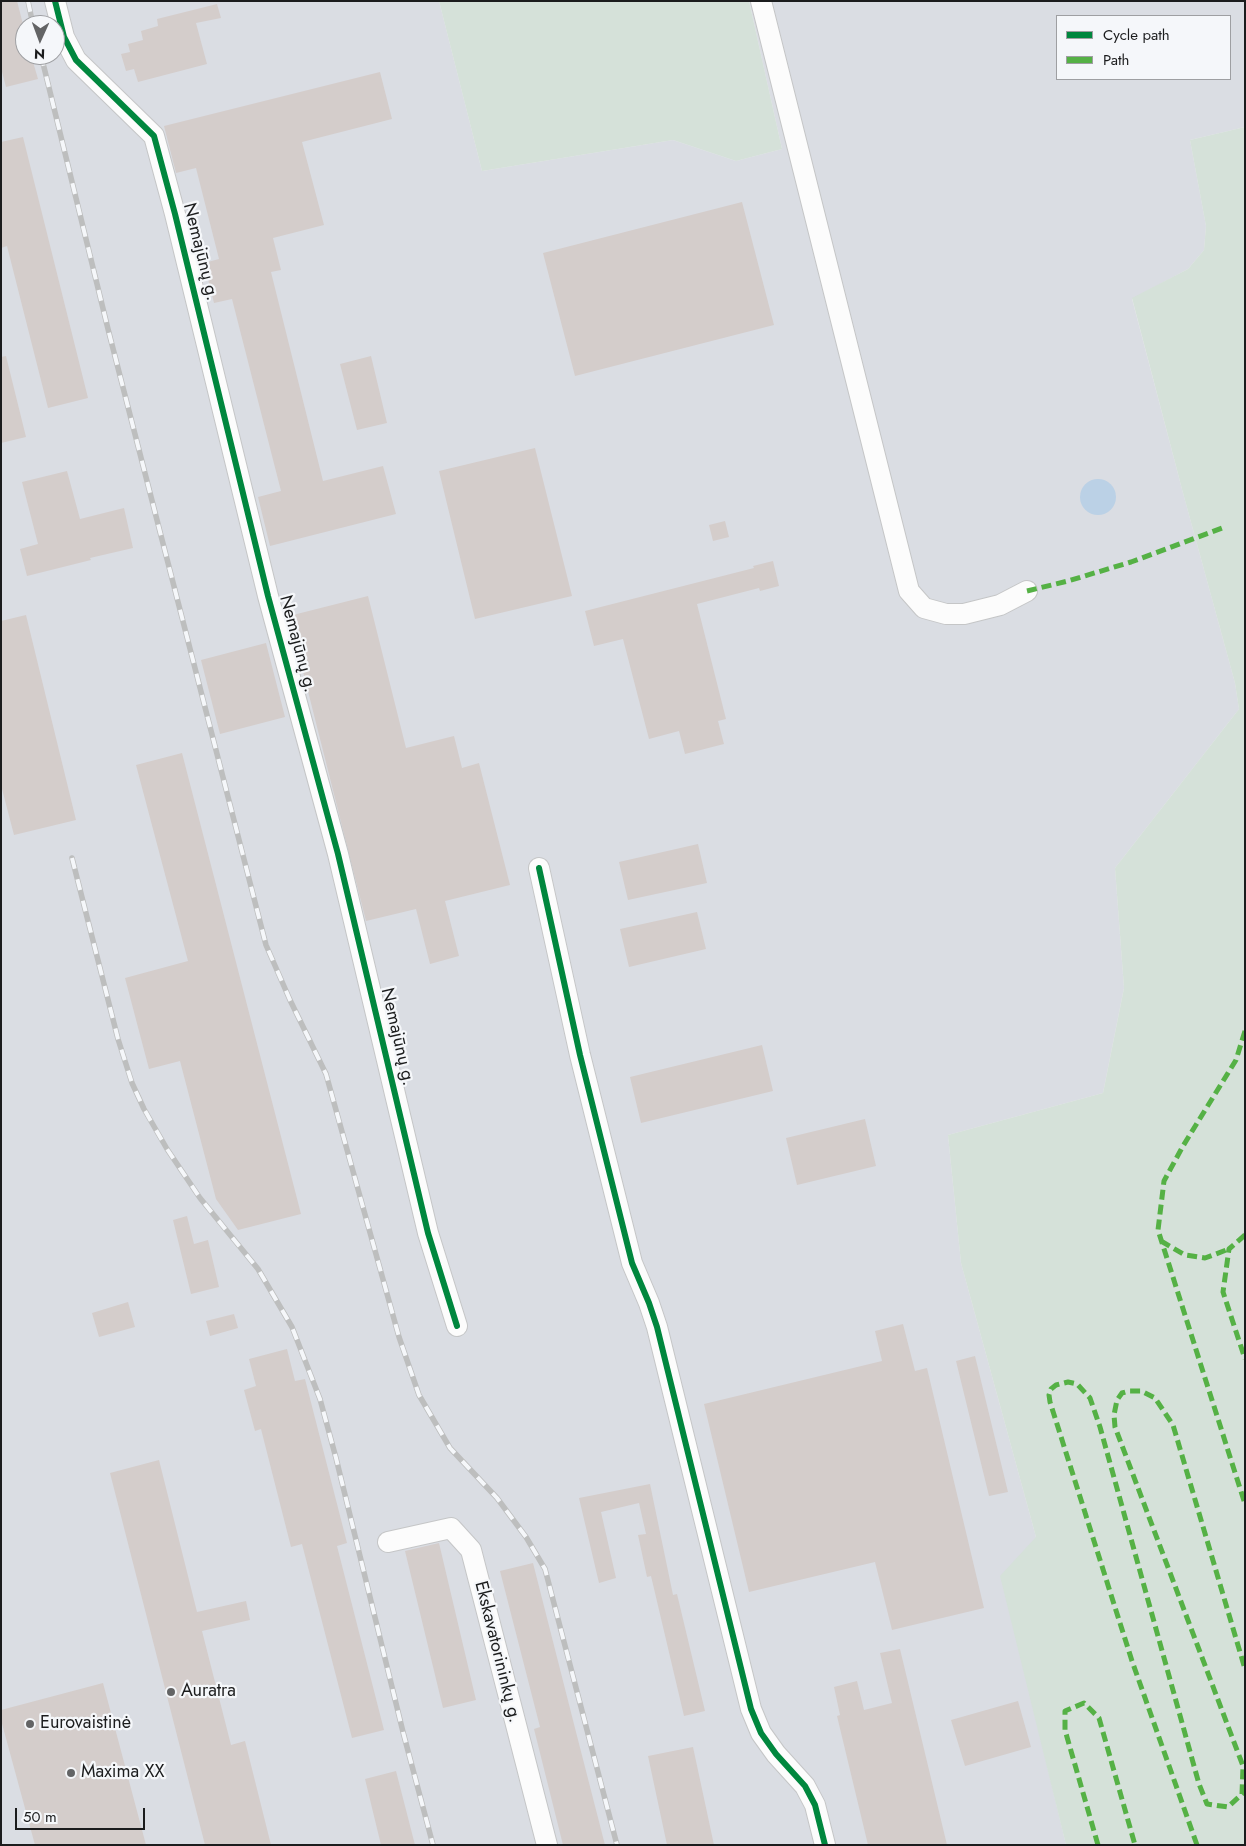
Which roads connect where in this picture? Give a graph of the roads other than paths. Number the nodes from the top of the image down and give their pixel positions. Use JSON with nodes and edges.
{"nodes":[{"id":1,"x":55,"y":1,"type":"edge"},
{"id":2,"x":761,"y":1,"type":"edge"},
{"id":3,"x":1027,"y":591,"type":"dead end"},
{"id":4,"x":539,"y":868,"type":"dead end"},
{"id":5,"x":457,"y":1326,"type":"dead end"},
{"id":6,"x":388,"y":1542,"type":"dead end"},
{"id":7,"x":547,"y":1845,"type":"edge"},
{"id":8,"x":825,"y":1845,"type":"edge"}],
"edges":[{"from":1,"to":5,"type":"street","name":"Nemajūnų g."},
{"from":2,"to":3,"type":"street"},
{"from":4,"to":8,"type":"street"},
{"from":6,"to":7,"type":"street","name":"Ekskavatorininkų g."}]}
